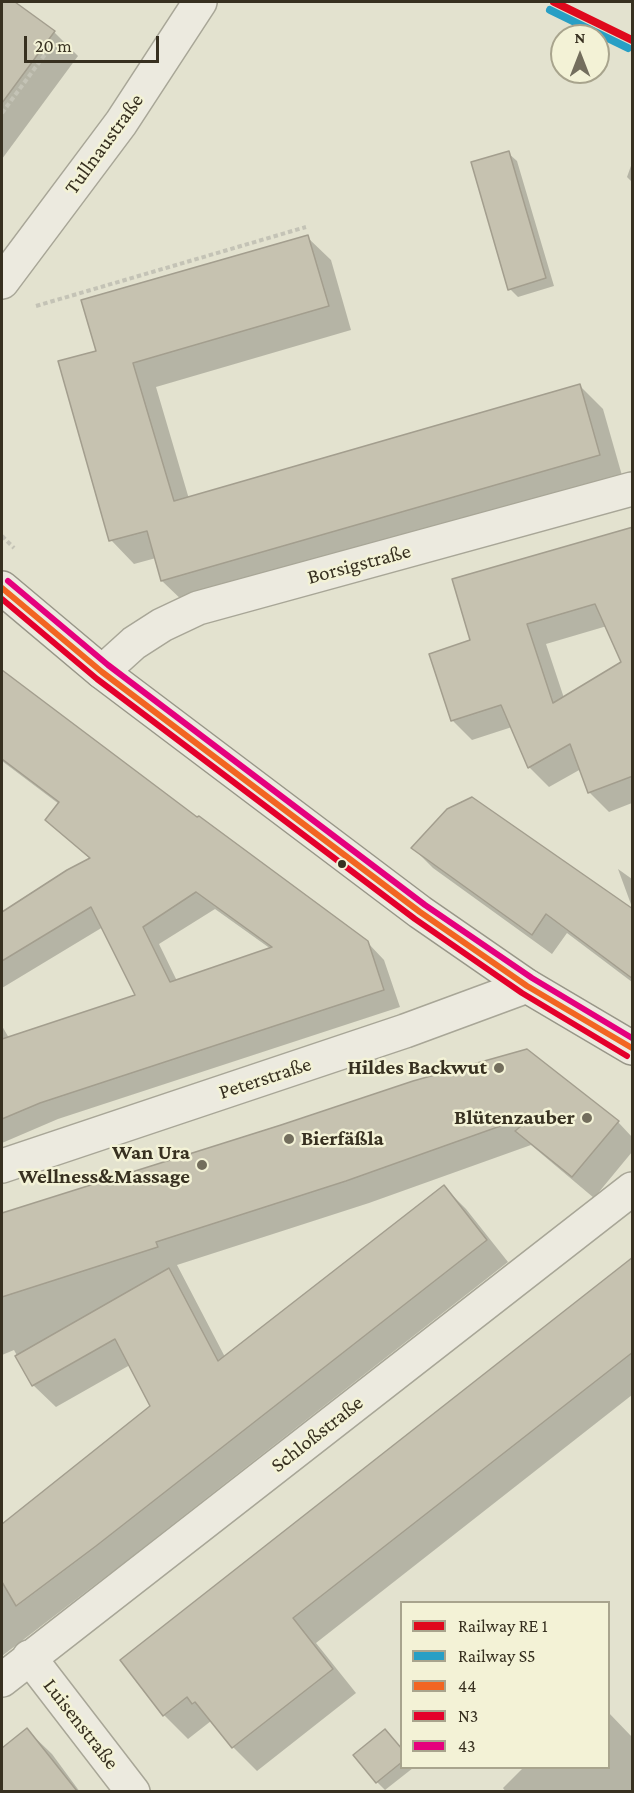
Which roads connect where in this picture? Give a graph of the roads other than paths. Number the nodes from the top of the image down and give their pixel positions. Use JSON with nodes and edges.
{"nodes":[{"id":1,"x":200,"y":2,"type":"edge"},
{"id":2,"x":2,"y":282,"type":"edge"},
{"id":3,"x":633,"y":489,"type":"edge"},
{"id":4,"x":2,"y":588,"type":"edge"},
{"id":5,"x":102,"y":672,"type":"junction"},
{"id":6,"x":527,"y":986,"type":"junction"},
{"id":7,"x":633,"y":1048,"type":"edge"},
{"id":8,"x":2,"y":1166,"type":"edge"},
{"id":9,"x":633,"y":1189,"type":"edge"},
{"id":10,"x":29,"y":1657,"type":"junction"},
{"id":11,"x":2,"y":1680,"type":"edge"},
{"id":12,"x":133,"y":1791,"type":"edge"}],
"edges":[{"from":1,"to":2,"type":"street","name":"Tullnaustraße"},
{"from":3,"to":5,"type":"street","name":"Borsigstraße"},
{"from":4,"to":5,"type":"street"},
{"from":5,"to":6,"type":"street"},
{"from":6,"to":7,"type":"street"},
{"from":6,"to":8,"type":"street","name":"Peterstraße"},
{"from":9,"to":10,"type":"street","name":"Schloßstraße"},
{"from":10,"to":11,"type":"street","name":"Schloßstraße"},
{"from":10,"to":12,"type":"street","name":"Luisenstraße"}]}
